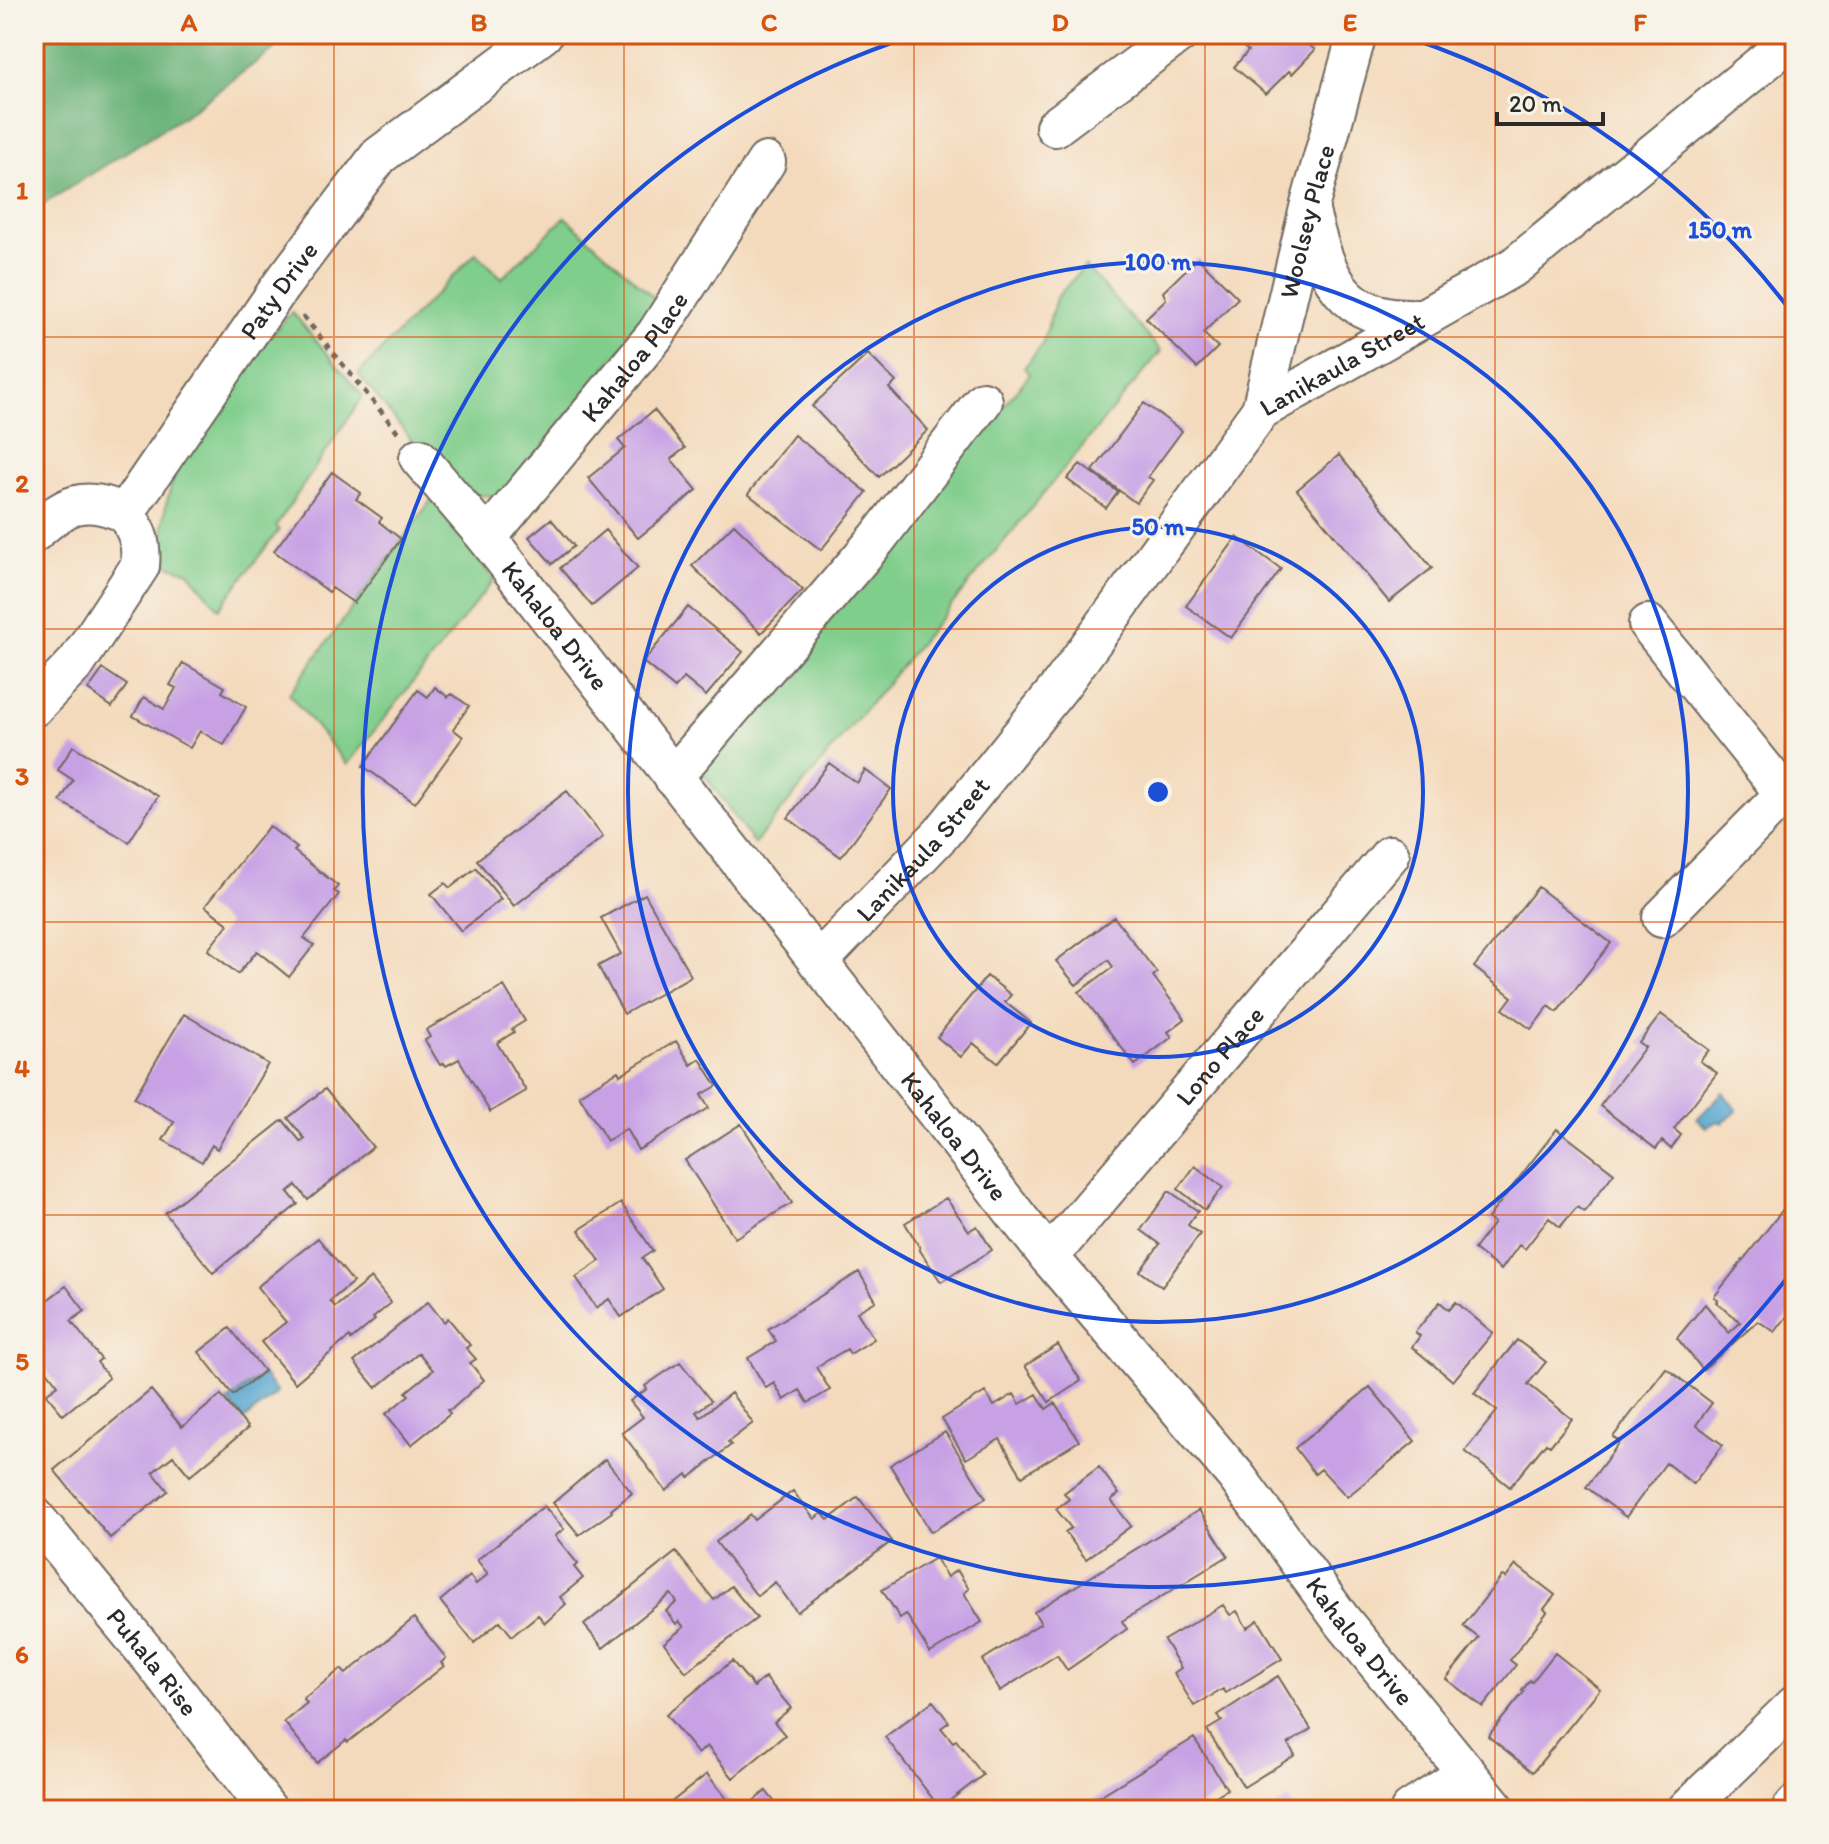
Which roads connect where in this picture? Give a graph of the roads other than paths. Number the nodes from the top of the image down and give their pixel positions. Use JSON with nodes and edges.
{"nodes":[{"id":1,"x":543,"y":34,"type":"edge"},
{"id":2,"x":1179,"y":34,"type":"edge"},
{"id":3,"x":1357,"y":34,"type":"edge"},
{"id":4,"x":1795,"y":37,"type":"edge"},
{"id":5,"x":1055,"y":127,"type":"dead end"},
{"id":6,"x":766,"y":162,"type":"dead end"},
{"id":7,"x":1309,"y":208,"type":"junction"},
{"id":8,"x":1419,"y":318,"type":"junction"},
{"id":9,"x":983,"y":401,"type":"dead end"},
{"id":10,"x":1261,"y":410,"type":"junction"},
{"id":11,"x":419,"y":458,"type":"road end"},
{"id":12,"x":125,"y":513,"type":"junction"},
{"id":13,"x":34,"y":533,"type":"edge"},
{"id":14,"x":487,"y":538,"type":"junction"},
{"id":15,"x":1648,"y":624,"type":"dead end"},
{"id":16,"x":34,"y":707,"type":"edge"},
{"id":17,"x":673,"y":777,"type":"junction"},
{"id":18,"x":1792,"y":795,"type":"edge"},
{"id":19,"x":1390,"y":855,"type":"dead end"},
{"id":20,"x":1662,"y":918,"type":"dead end"},
{"id":21,"x":818,"y":962,"type":"junction"},
{"id":22,"x":1049,"y":1257,"type":"junction"},
{"id":23,"x":34,"y":1516,"type":"edge"},
{"id":24,"x":1795,"y":1705,"type":"edge"},
{"id":25,"x":1467,"y":1773,"type":"junction"},
{"id":26,"x":1795,"y":1805,"type":"edge"},
{"id":27,"x":268,"y":1810,"type":"edge"},
{"id":28,"x":1410,"y":1810,"type":"edge"},
{"id":29,"x":1497,"y":1810,"type":"edge"},
{"id":30,"x":1686,"y":1810,"type":"edge"},
{"id":31,"x":1791,"y":1810,"type":"edge"}],
"edges":[{"from":1,"to":12,"type":"street","name":"Paty Drive"},
{"from":2,"to":5,"type":"street"},
{"from":3,"to":7,"type":"street","name":"Woolsey Place"},
{"from":4,"to":8,"type":"street","name":"Lanikaula Street"},
{"from":6,"to":14,"type":"street","name":"Kahaloa Place"},
{"from":7,"to":8,"type":"street"},
{"from":7,"to":10,"type":"street","name":"Woolsey Place"},
{"from":8,"to":10,"type":"street","name":"Lanikaula Street"},
{"from":9,"to":17,"type":"street"},
{"from":10,"to":21,"type":"street","name":"Lanikaula Street"},
{"from":11,"to":14,"type":"street","name":"Kahaloa Drive"},
{"from":12,"to":13,"type":"street"},
{"from":12,"to":16,"type":"street"},
{"from":14,"to":17,"type":"street","name":"Kahaloa Drive"},
{"from":15,"to":18,"type":"street"},
{"from":17,"to":21,"type":"street","name":"Kahaloa Drive"},
{"from":18,"to":20,"type":"street"},
{"from":19,"to":22,"type":"street","name":"Lono Place"},
{"from":21,"to":22,"type":"street","name":"Kahaloa Drive"},
{"from":22,"to":25,"type":"street","name":"Kahaloa Drive"},
{"from":23,"to":27,"type":"street","name":"Puhala Rise"},
{"from":24,"to":30,"type":"street"},
{"from":25,"to":28,"type":"street"},
{"from":25,"to":29,"type":"street","name":"Kahaloa Drive"},
{"from":26,"to":31,"type":"street"}]}
